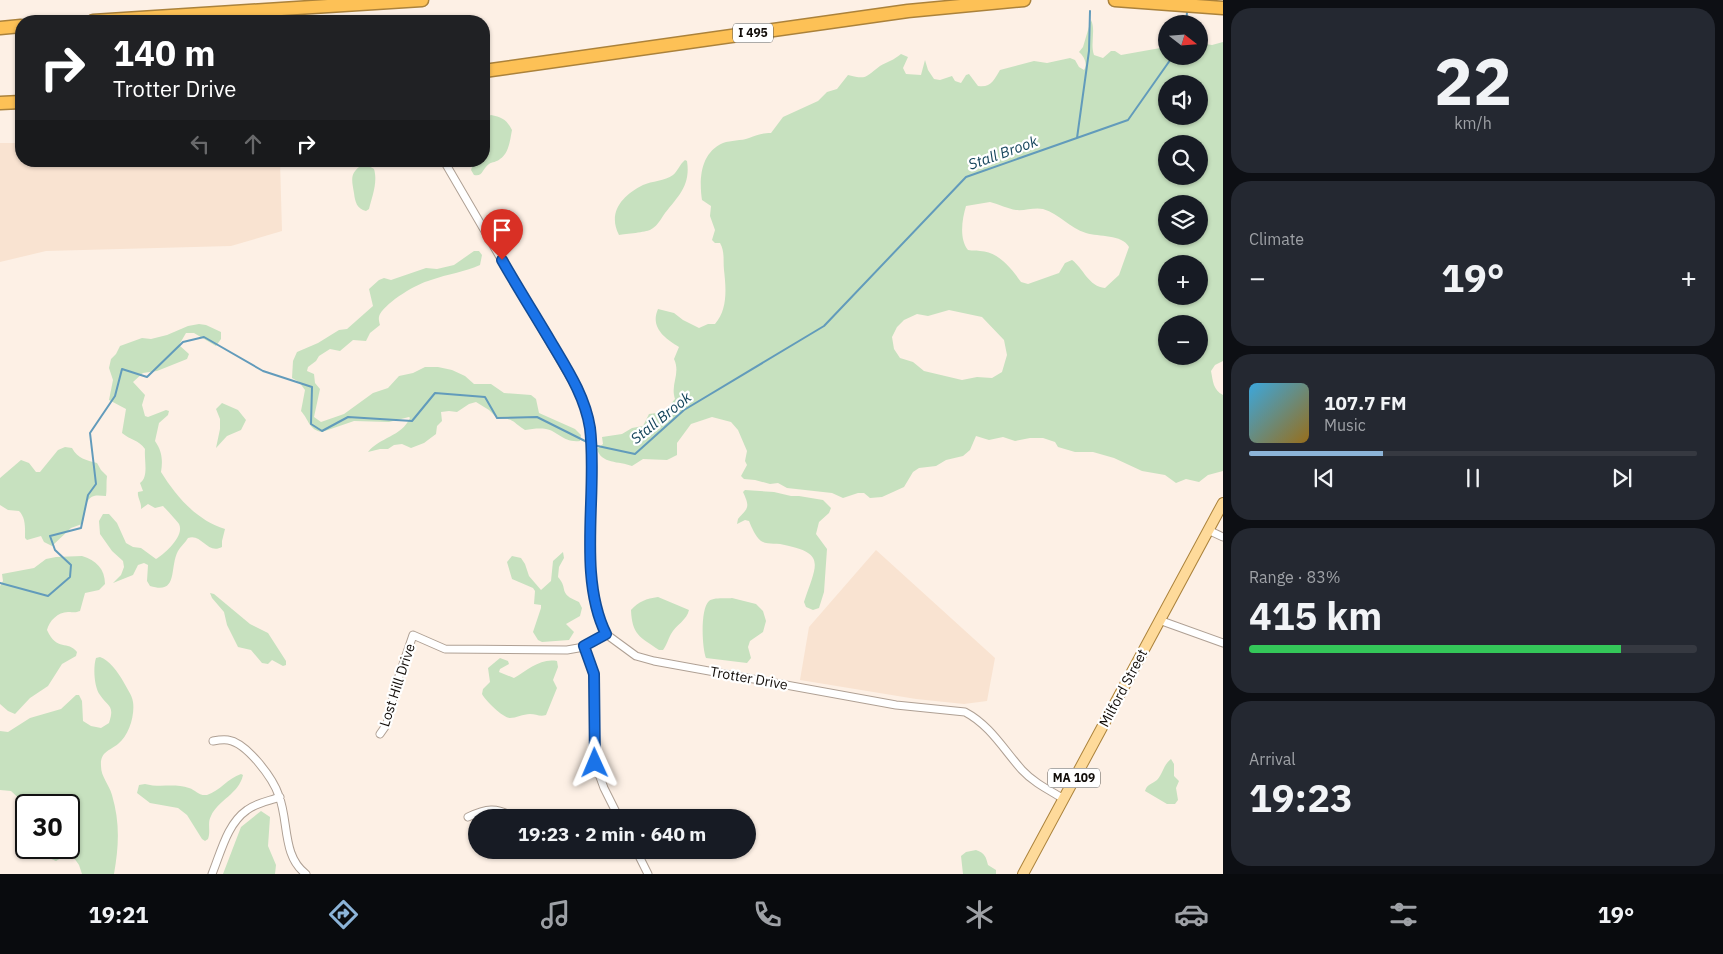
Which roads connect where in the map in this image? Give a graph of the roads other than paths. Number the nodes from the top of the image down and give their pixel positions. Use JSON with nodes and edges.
{"nodes":[{"id":1,"x":422,"y":0,"type":"edge"},
{"id":2,"x":1024,"y":0,"type":"edge"},
{"id":3,"x":1115,"y":0,"type":"edge"},
{"id":4,"x":1223,"y":8,"type":"edge"},
{"id":5,"x":187,"y":15,"type":"edge"},
{"id":6,"x":15,"y":27,"type":"edge"},
{"id":7,"x":0,"y":28,"type":"edge"},
{"id":8,"x":490,"y":70,"type":"edge"},
{"id":9,"x":15,"y":102,"type":"edge"},
{"id":10,"x":0,"y":103,"type":"edge"},
{"id":11,"x":448,"y":167,"type":"edge"},
{"id":12,"x":1223,"y":503,"type":"edge"},
{"id":13,"x":1208,"y":530,"type":"junction"},
{"id":14,"x":1223,"y":537,"type":"edge"},
{"id":15,"x":1159,"y":620,"type":"junction"},
{"id":16,"x":606,"y":634,"type":"junction"},
{"id":17,"x":1223,"y":643,"type":"edge"},
{"id":18,"x":584,"y":646,"type":"junction"},
{"id":19,"x":380,"y":734,"type":"dead end"},
{"id":20,"x":213,"y":741,"type":"dead end"},
{"id":21,"x":280,"y":797,"type":"junction"},
{"id":22,"x":1064,"y":799,"type":"junction"},
{"id":23,"x":614,"y":809,"type":"edge"},
{"id":24,"x":640,"y":859,"type":"edge"},
{"id":25,"x":212,"y":874,"type":"edge"},
{"id":26,"x":306,"y":874,"type":"edge"},
{"id":27,"x":648,"y":874,"type":"edge"},
{"id":28,"x":1023,"y":874,"type":"edge"}],
"edges":[{"from":1,"to":5,"type":"highway"},
{"from":2,"to":8,"type":"highway","number":"I 495"},
{"from":3,"to":4,"type":"highway"},
{"from":6,"to":7,"type":"highway"},
{"from":9,"to":10,"type":"highway"},
{"from":11,"to":16,"type":"street"},
{"from":12,"to":13,"type":"main road","name":"Milford Street","number":"MA 109"},
{"from":13,"to":14,"type":"street"},
{"from":13,"to":15,"type":"main road","name":"Milford Street","number":"MA 109"},
{"from":15,"to":17,"type":"street"},
{"from":15,"to":22,"type":"main road","name":"Milford Street","number":"MA 109"},
{"from":16,"to":18,"type":"street"},
{"from":16,"to":22,"type":"street","name":"Trotter Drive"},
{"from":18,"to":19,"type":"street","name":"Lost Hill Drive"},
{"from":18,"to":23,"type":"street"},
{"from":20,"to":21,"type":"street"},
{"from":21,"to":25,"type":"street"},
{"from":21,"to":26,"type":"street"},
{"from":22,"to":28,"type":"main road","name":"Milford Street","number":"MA 109"},
{"from":24,"to":27,"type":"street"}]}
